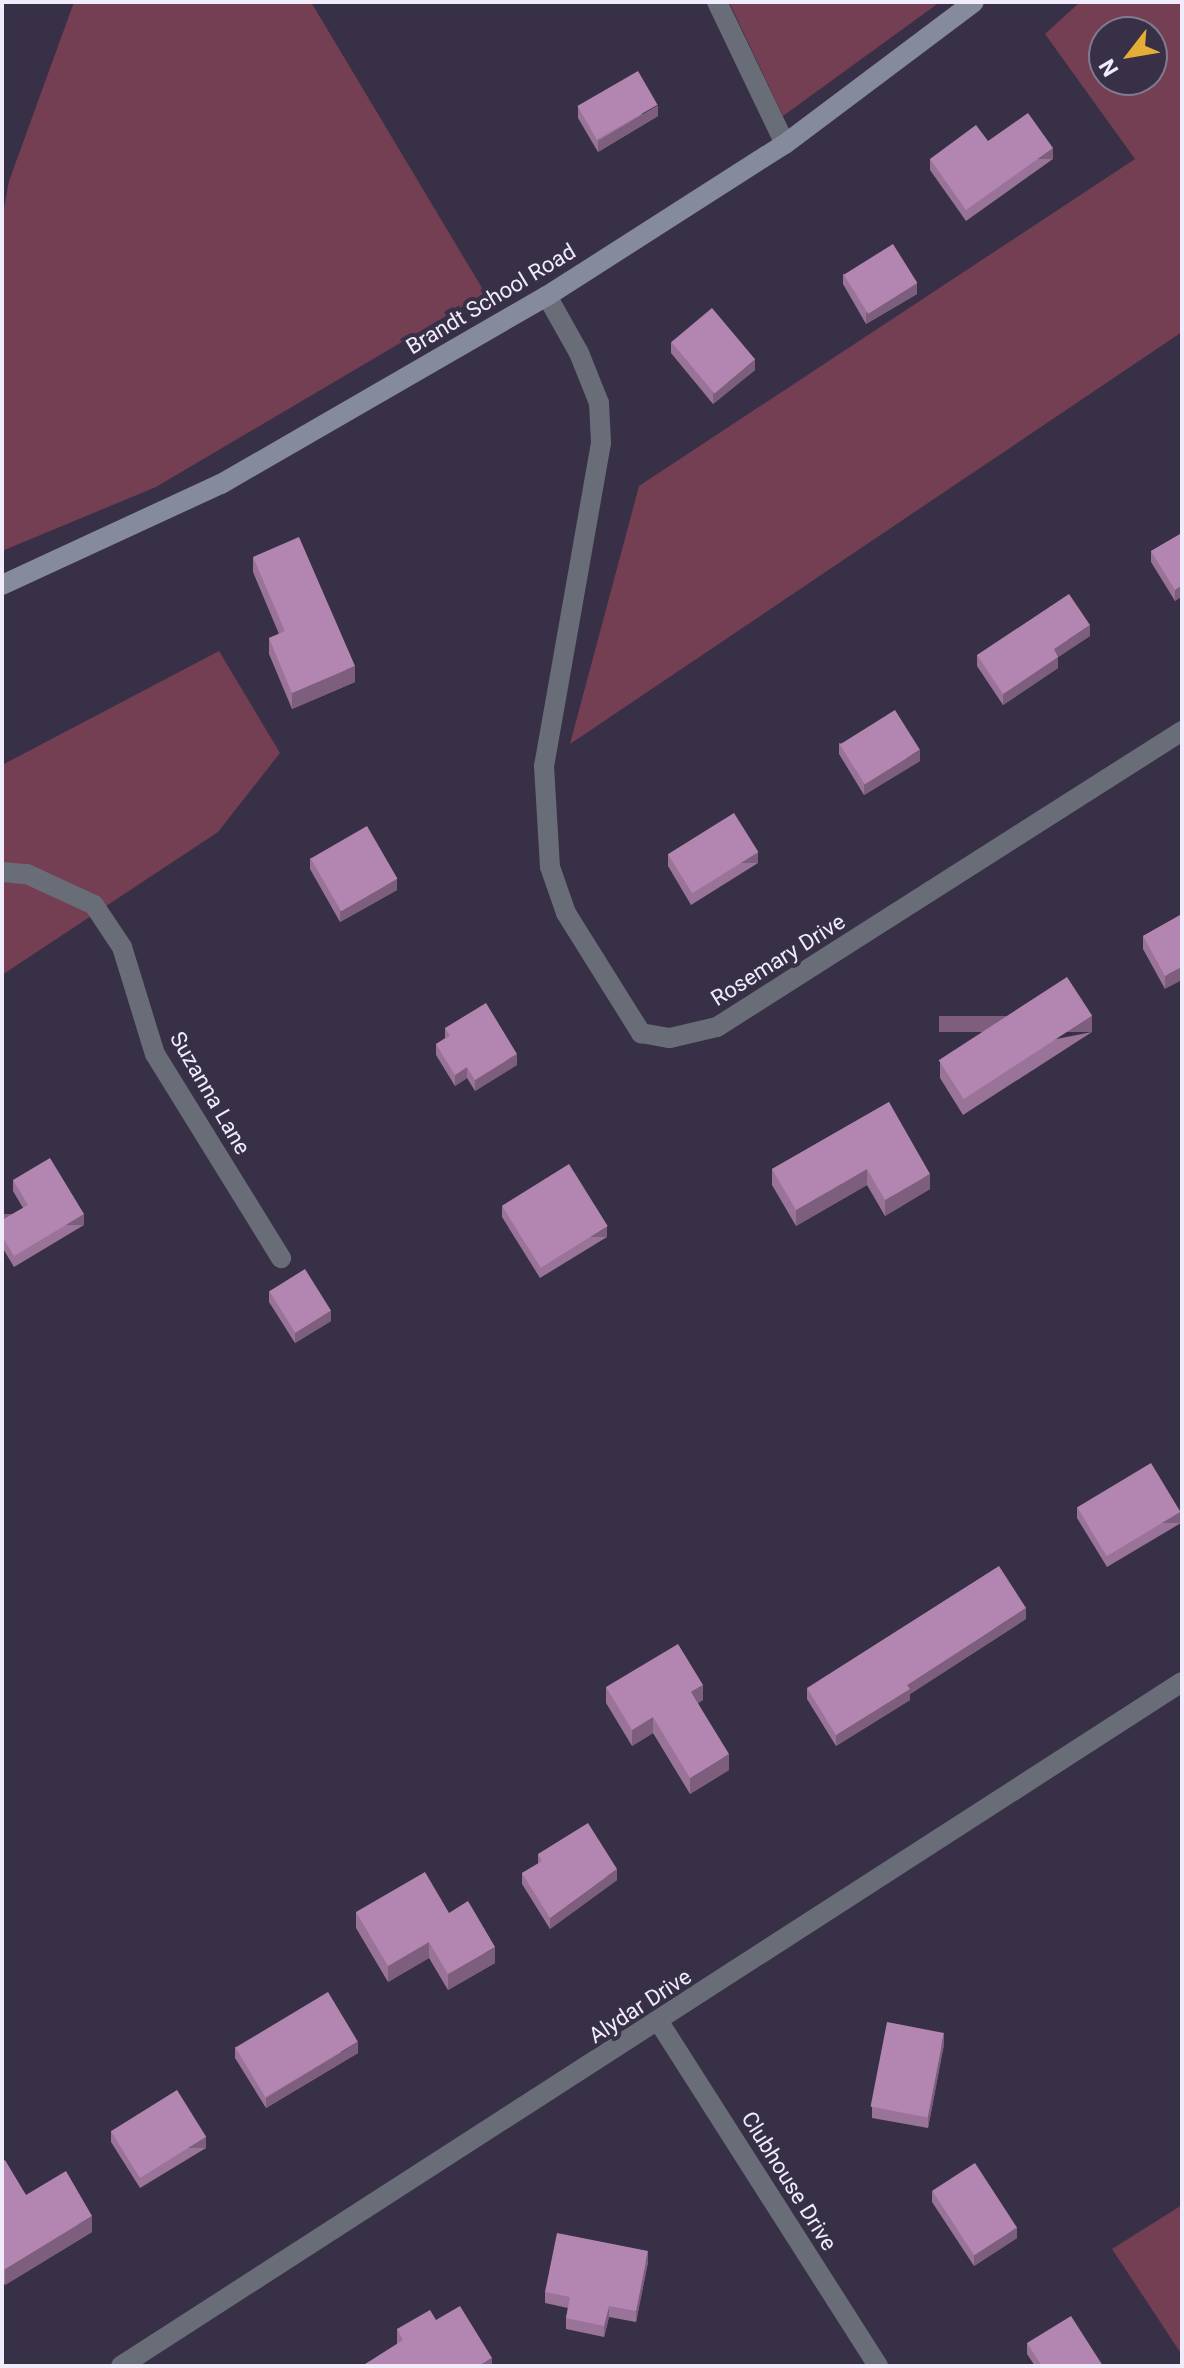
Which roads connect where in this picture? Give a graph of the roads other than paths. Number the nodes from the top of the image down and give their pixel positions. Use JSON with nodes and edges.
{"nodes":[{"id":1,"x":717,"y":2,"type":"edge"},
{"id":2,"x":974,"y":2,"type":"edge"},
{"id":3,"x":785,"y":144,"type":"junction"},
{"id":4,"x":547,"y":296,"type":"junction"},
{"id":5,"x":2,"y":585,"type":"edge"},
{"id":6,"x":1182,"y":731,"type":"edge"},
{"id":7,"x":2,"y":872,"type":"edge"},
{"id":8,"x":281,"y":1258,"type":"dead end"},
{"id":9,"x":1182,"y":1682,"type":"edge"},
{"id":10,"x":659,"y":2022,"type":"junction"},
{"id":11,"x":121,"y":2366,"type":"edge"},
{"id":12,"x":878,"y":2366,"type":"edge"}],
"edges":[{"from":1,"to":3,"type":"street"},
{"from":2,"to":3,"type":"street","name":"Brandt School Road"},
{"from":3,"to":4,"type":"street","name":"Brandt School Road"},
{"from":4,"to":5,"type":"street","name":"Brandt School Road"},
{"from":4,"to":6,"type":"street","name":"Rosemary Drive"},
{"from":7,"to":8,"type":"street","name":"Suzanna Lane"},
{"from":9,"to":10,"type":"street","name":"Alydar Drive"},
{"from":10,"to":11,"type":"street","name":"Alydar Drive"},
{"from":10,"to":12,"type":"street","name":"Clubhouse Drive"}]}
